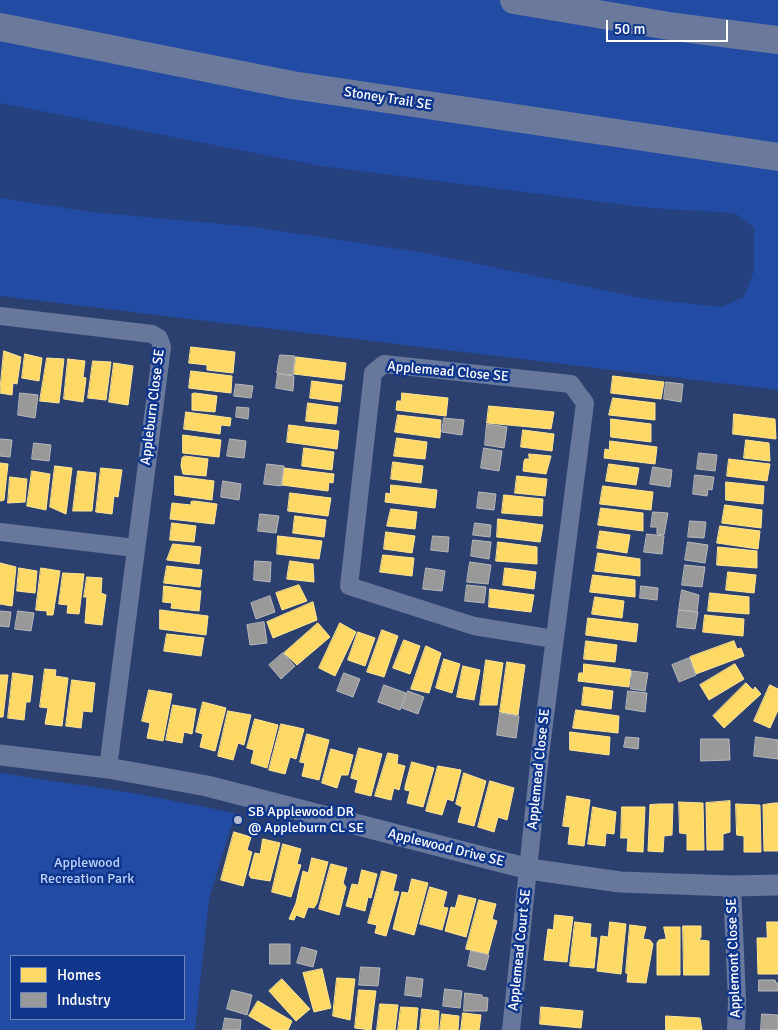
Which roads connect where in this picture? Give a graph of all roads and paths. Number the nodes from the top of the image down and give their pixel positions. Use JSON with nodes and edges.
{"nodes":[{"id":1,"x":514,"y":0,"type":"edge"},
{"id":2,"x":0,"y":27,"type":"edge"},
{"id":3,"x":778,"y":40,"type":"edge"},
{"id":4,"x":778,"y":157,"type":"edge"},
{"id":5,"x":0,"y":316,"type":"edge"},
{"id":6,"x":0,"y":532,"type":"edge"},
{"id":7,"x":135,"y":548,"type":"junction"},
{"id":8,"x":554,"y":639,"type":"junction"},
{"id":9,"x":0,"y":756,"type":"edge"},
{"id":10,"x":108,"y":768,"type":"junction"},
{"id":11,"x":529,"y":869,"type":"junction"},
{"id":12,"x":778,"y":884,"type":"edge"},
{"id":13,"x":732,"y":886,"type":"junction"},
{"id":14,"x":511,"y":1030,"type":"edge"},
{"id":15,"x":736,"y":1030,"type":"edge"}],
"edges":[{"from":1,"to":3,"type":"highway"},
{"from":2,"to":4,"type":"highway","name":"Stoney Trail SE"},
{"from":5,"to":7,"type":"street","name":"Appleburn Close SE"},
{"from":6,"to":7,"type":"street"},
{"from":7,"to":10,"type":"street","name":"Appleburn Close SE"},
{"from":8,"to":8,"type":"street","name":"Applemead Close SE"},
{"from":8,"to":11,"type":"street","name":"Applemead Close SE"},
{"from":9,"to":10,"type":"street","name":"Applewood Drive SE"},
{"from":10,"to":11,"type":"street","name":"Applewood Drive SE"},
{"from":11,"to":13,"type":"street","name":"Applewood Drive SE"},
{"from":11,"to":14,"type":"street","name":"Applemead Court SE"},
{"from":12,"to":13,"type":"street","name":"Applewood Drive SE"},
{"from":13,"to":15,"type":"street","name":"Applemont Close SE"}]}
